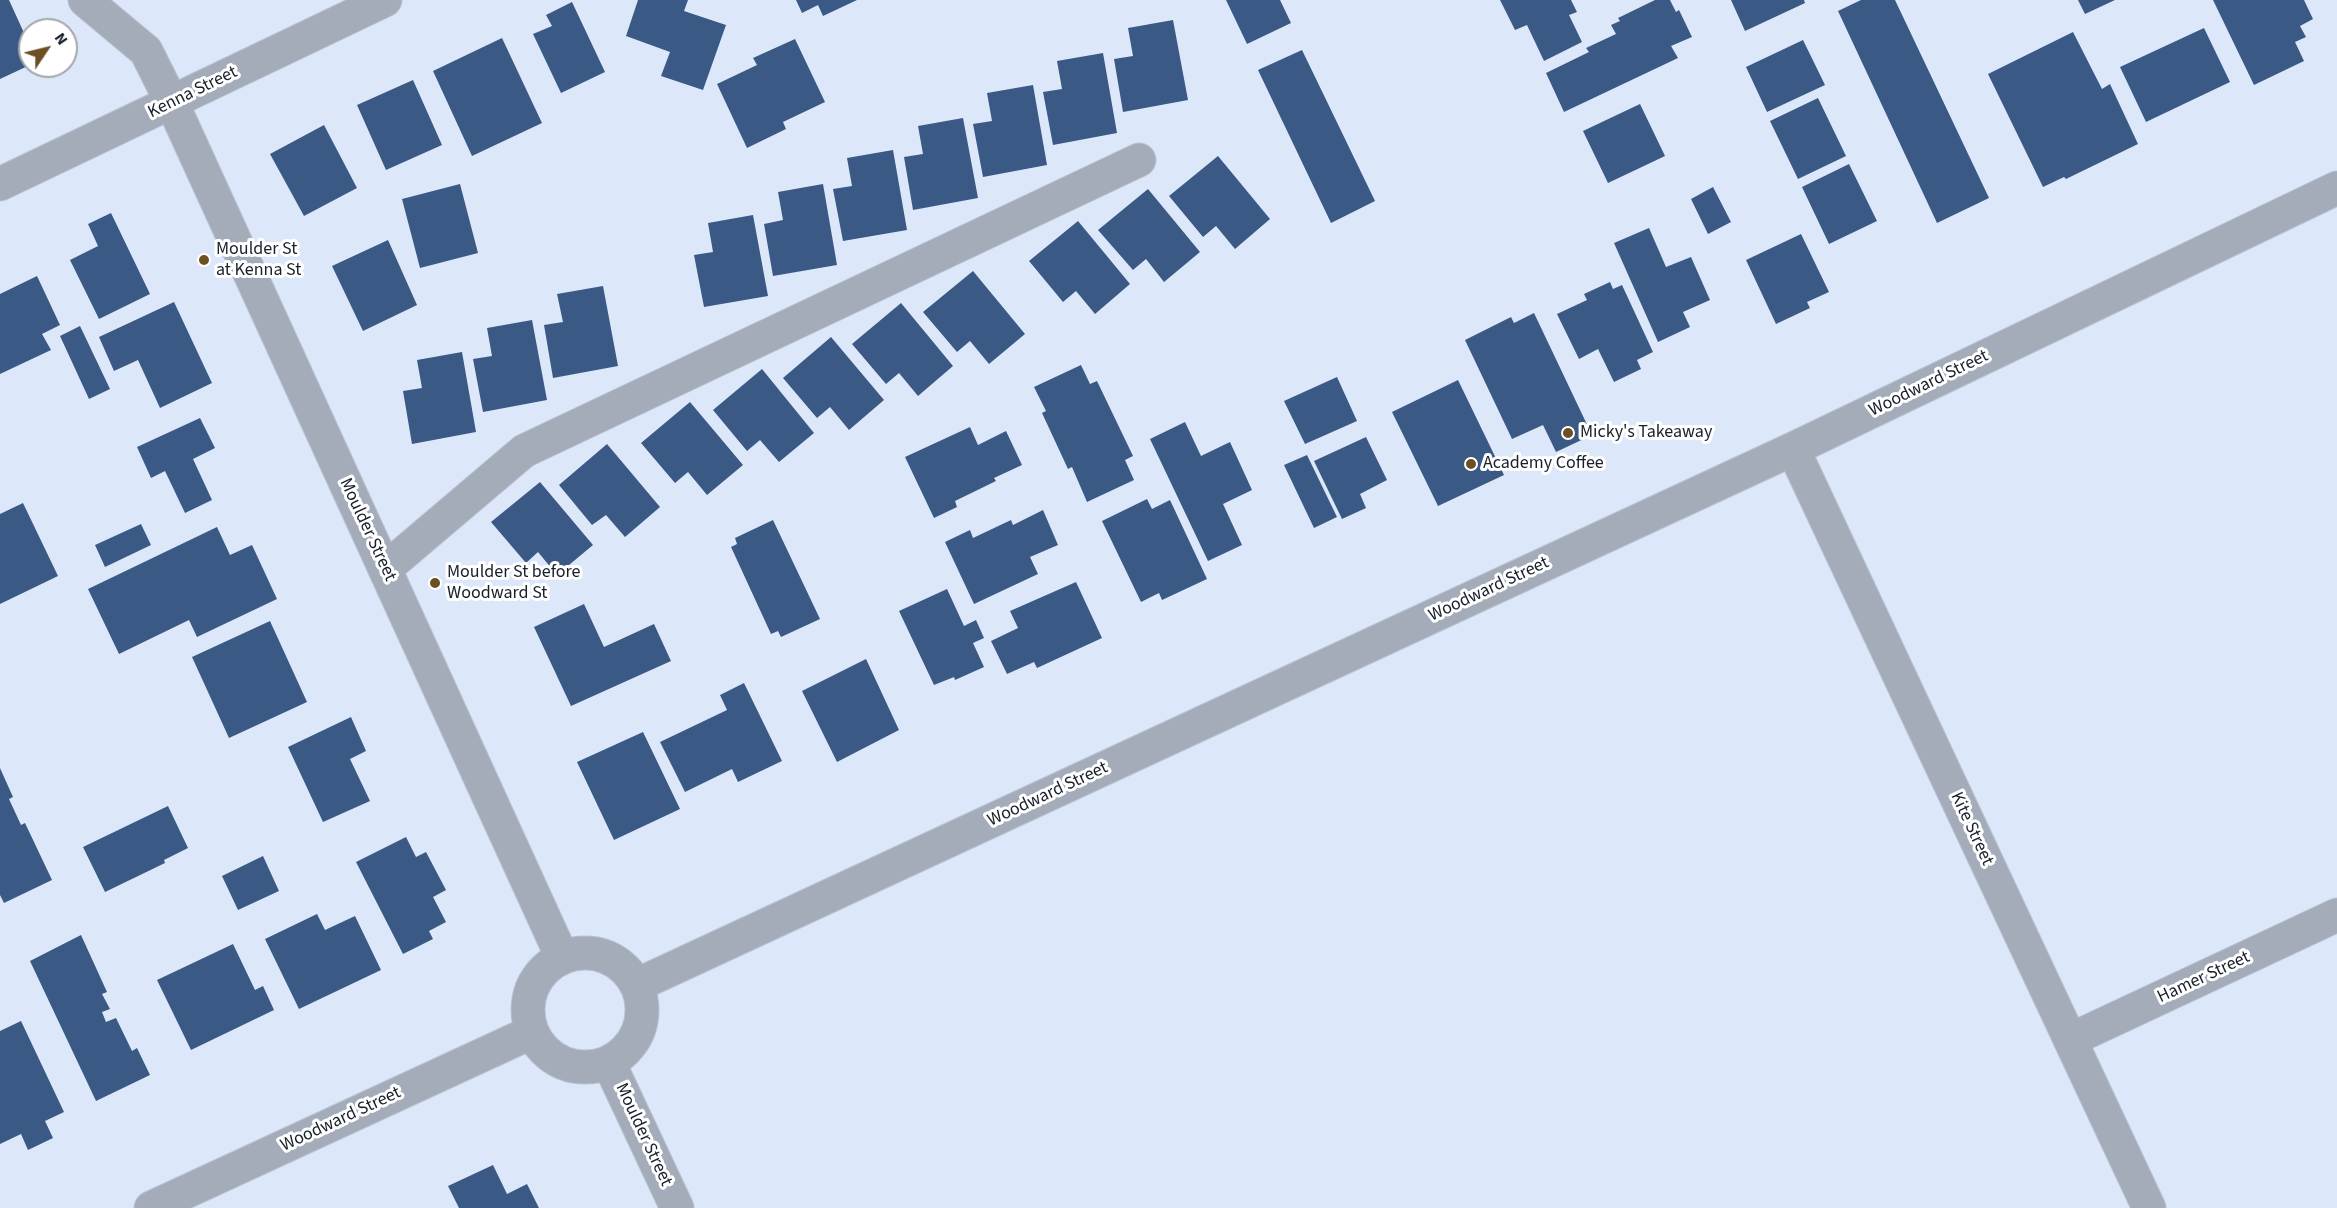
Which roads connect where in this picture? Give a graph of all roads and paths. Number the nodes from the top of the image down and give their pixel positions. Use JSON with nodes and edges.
{"nodes":[{"id":1,"x":85,"y":0,"type":"edge"},
{"id":2,"x":385,"y":0,"type":"edge"},
{"id":3,"x":172,"y":104,"type":"junction"},
{"id":4,"x":1139,"y":160,"type":"dead end"},
{"id":5,"x":0,"y":184,"type":"edge"},
{"id":6,"x":2337,"y":188,"type":"edge"},
{"id":7,"x":1793,"y":449,"type":"junction"},
{"id":8,"x":385,"y":569,"type":"junction"},
{"id":9,"x":2337,"y":915,"type":"edge"},
{"id":10,"x":562,"y":957,"type":"junction"},
{"id":11,"x":637,"y":985,"type":"junction"},
{"id":12,"x":532,"y":1032,"type":"junction"},
{"id":13,"x":2070,"y":1041,"type":"junction"},
{"id":14,"x":609,"y":1063,"type":"junction"},
{"id":15,"x":151,"y":1208,"type":"edge"},
{"id":16,"x":677,"y":1208,"type":"edge"},
{"id":17,"x":2149,"y":1208,"type":"edge"}],
"edges":[{"from":1,"to":3,"type":"street","name":"Moulder Street"},
{"from":2,"to":3,"type":"street","name":"Kenna Street"},
{"from":3,"to":5,"type":"street","name":"Kenna Street"},
{"from":3,"to":8,"type":"street","name":"Moulder Street"},
{"from":4,"to":8,"type":"street"},
{"from":6,"to":7,"type":"street","name":"Woodward Street"},
{"from":7,"to":11,"type":"street","name":"Woodward Street"},
{"from":7,"to":13,"type":"street","name":"Kite Street"},
{"from":8,"to":10,"type":"street","name":"Moulder Street"},
{"from":9,"to":13,"type":"street","name":"Hamer Street"},
{"from":10,"to":11,"type":"street"},
{"from":10,"to":12,"type":"street"},
{"from":11,"to":14,"type":"street"},
{"from":12,"to":14,"type":"street"},
{"from":12,"to":15,"type":"street","name":"Woodward Street"},
{"from":13,"to":17,"type":"street","name":"Kite Street"},
{"from":14,"to":16,"type":"street","name":"Moulder Street"}]}
